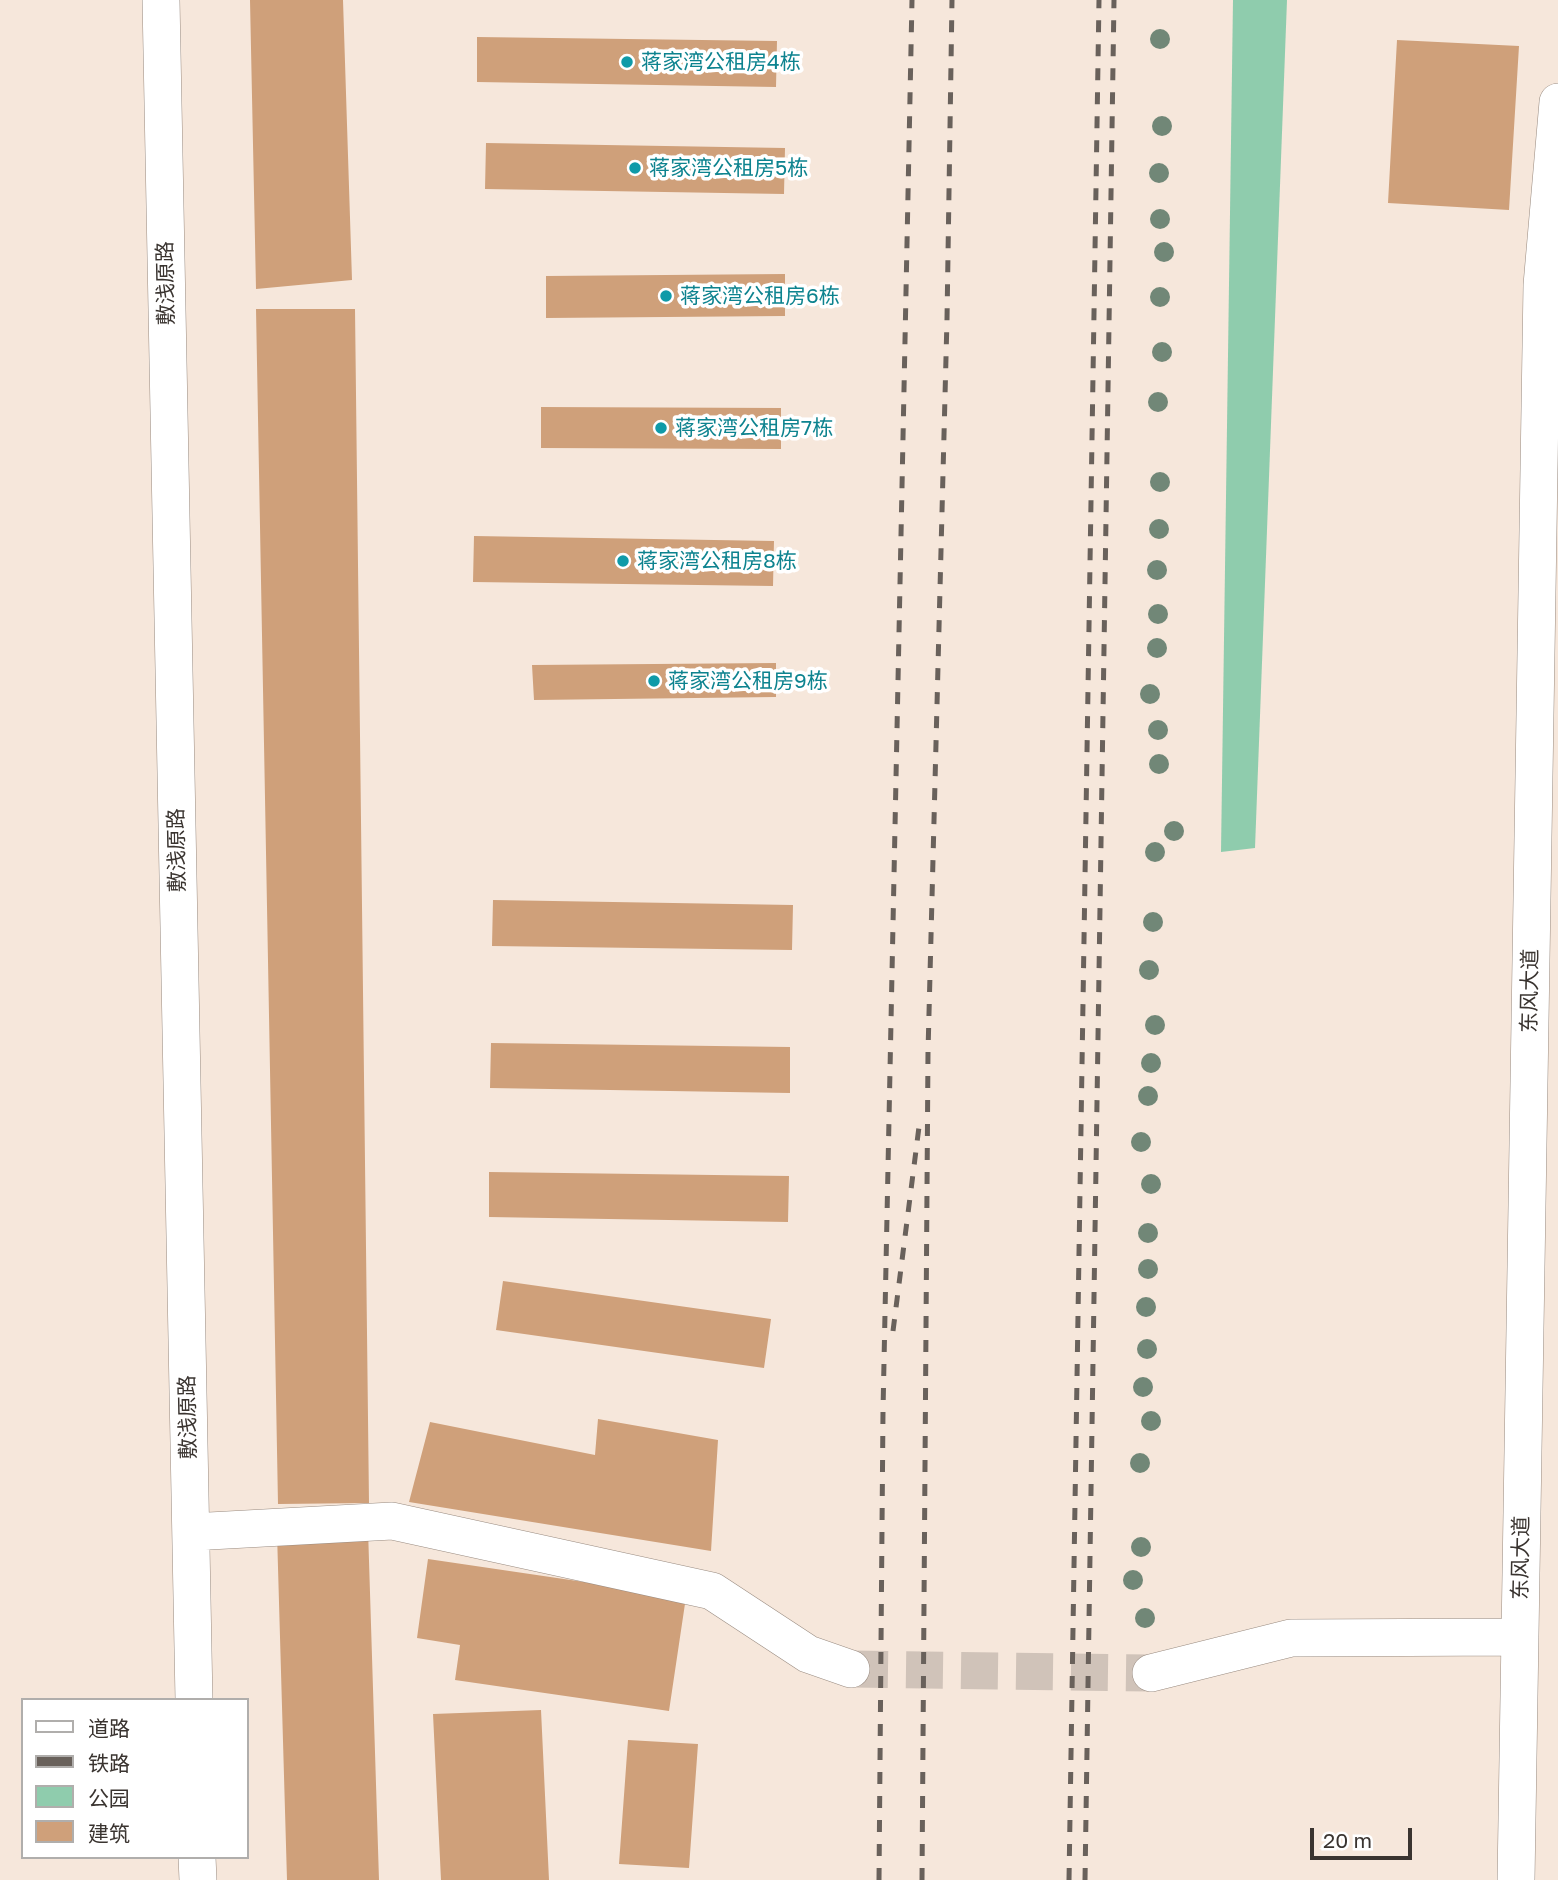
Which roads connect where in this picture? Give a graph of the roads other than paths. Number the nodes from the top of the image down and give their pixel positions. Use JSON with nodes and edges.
{"nodes":[{"id":1,"x":161,"y":0,"type":"edge"},
{"id":2,"x":1558,"y":103,"type":"edge"},
{"id":3,"x":1557,"y":140,"type":"edge"},
{"id":4,"x":191,"y":1532,"type":"junction"},
{"id":5,"x":1520,"y":1637,"type":"junction"},
{"id":6,"x":851,"y":1669,"type":"tunnel mouth"},
{"id":7,"x":1151,"y":1673,"type":"tunnel mouth"},
{"id":8,"x":194,"y":1698,"type":"edge"},
{"id":9,"x":197,"y":1859,"type":"edge"},
{"id":10,"x":198,"y":1880,"type":"edge"},
{"id":11,"x":1516,"y":1880,"type":"edge"}],
"edges":[{"from":1,"to":4,"type":"street","name":"敷浅原路"},
{"from":2,"to":3,"type":"street","name":"东风大道"},
{"from":3,"to":5,"type":"street","name":"东风大道"},
{"from":4,"to":6,"type":"street"},
{"from":4,"to":8,"type":"street","name":"敷浅原路"},
{"from":5,"to":7,"type":"street"},
{"from":5,"to":11,"type":"street","name":"东风大道"},
{"from":9,"to":10,"type":"street"}]}
